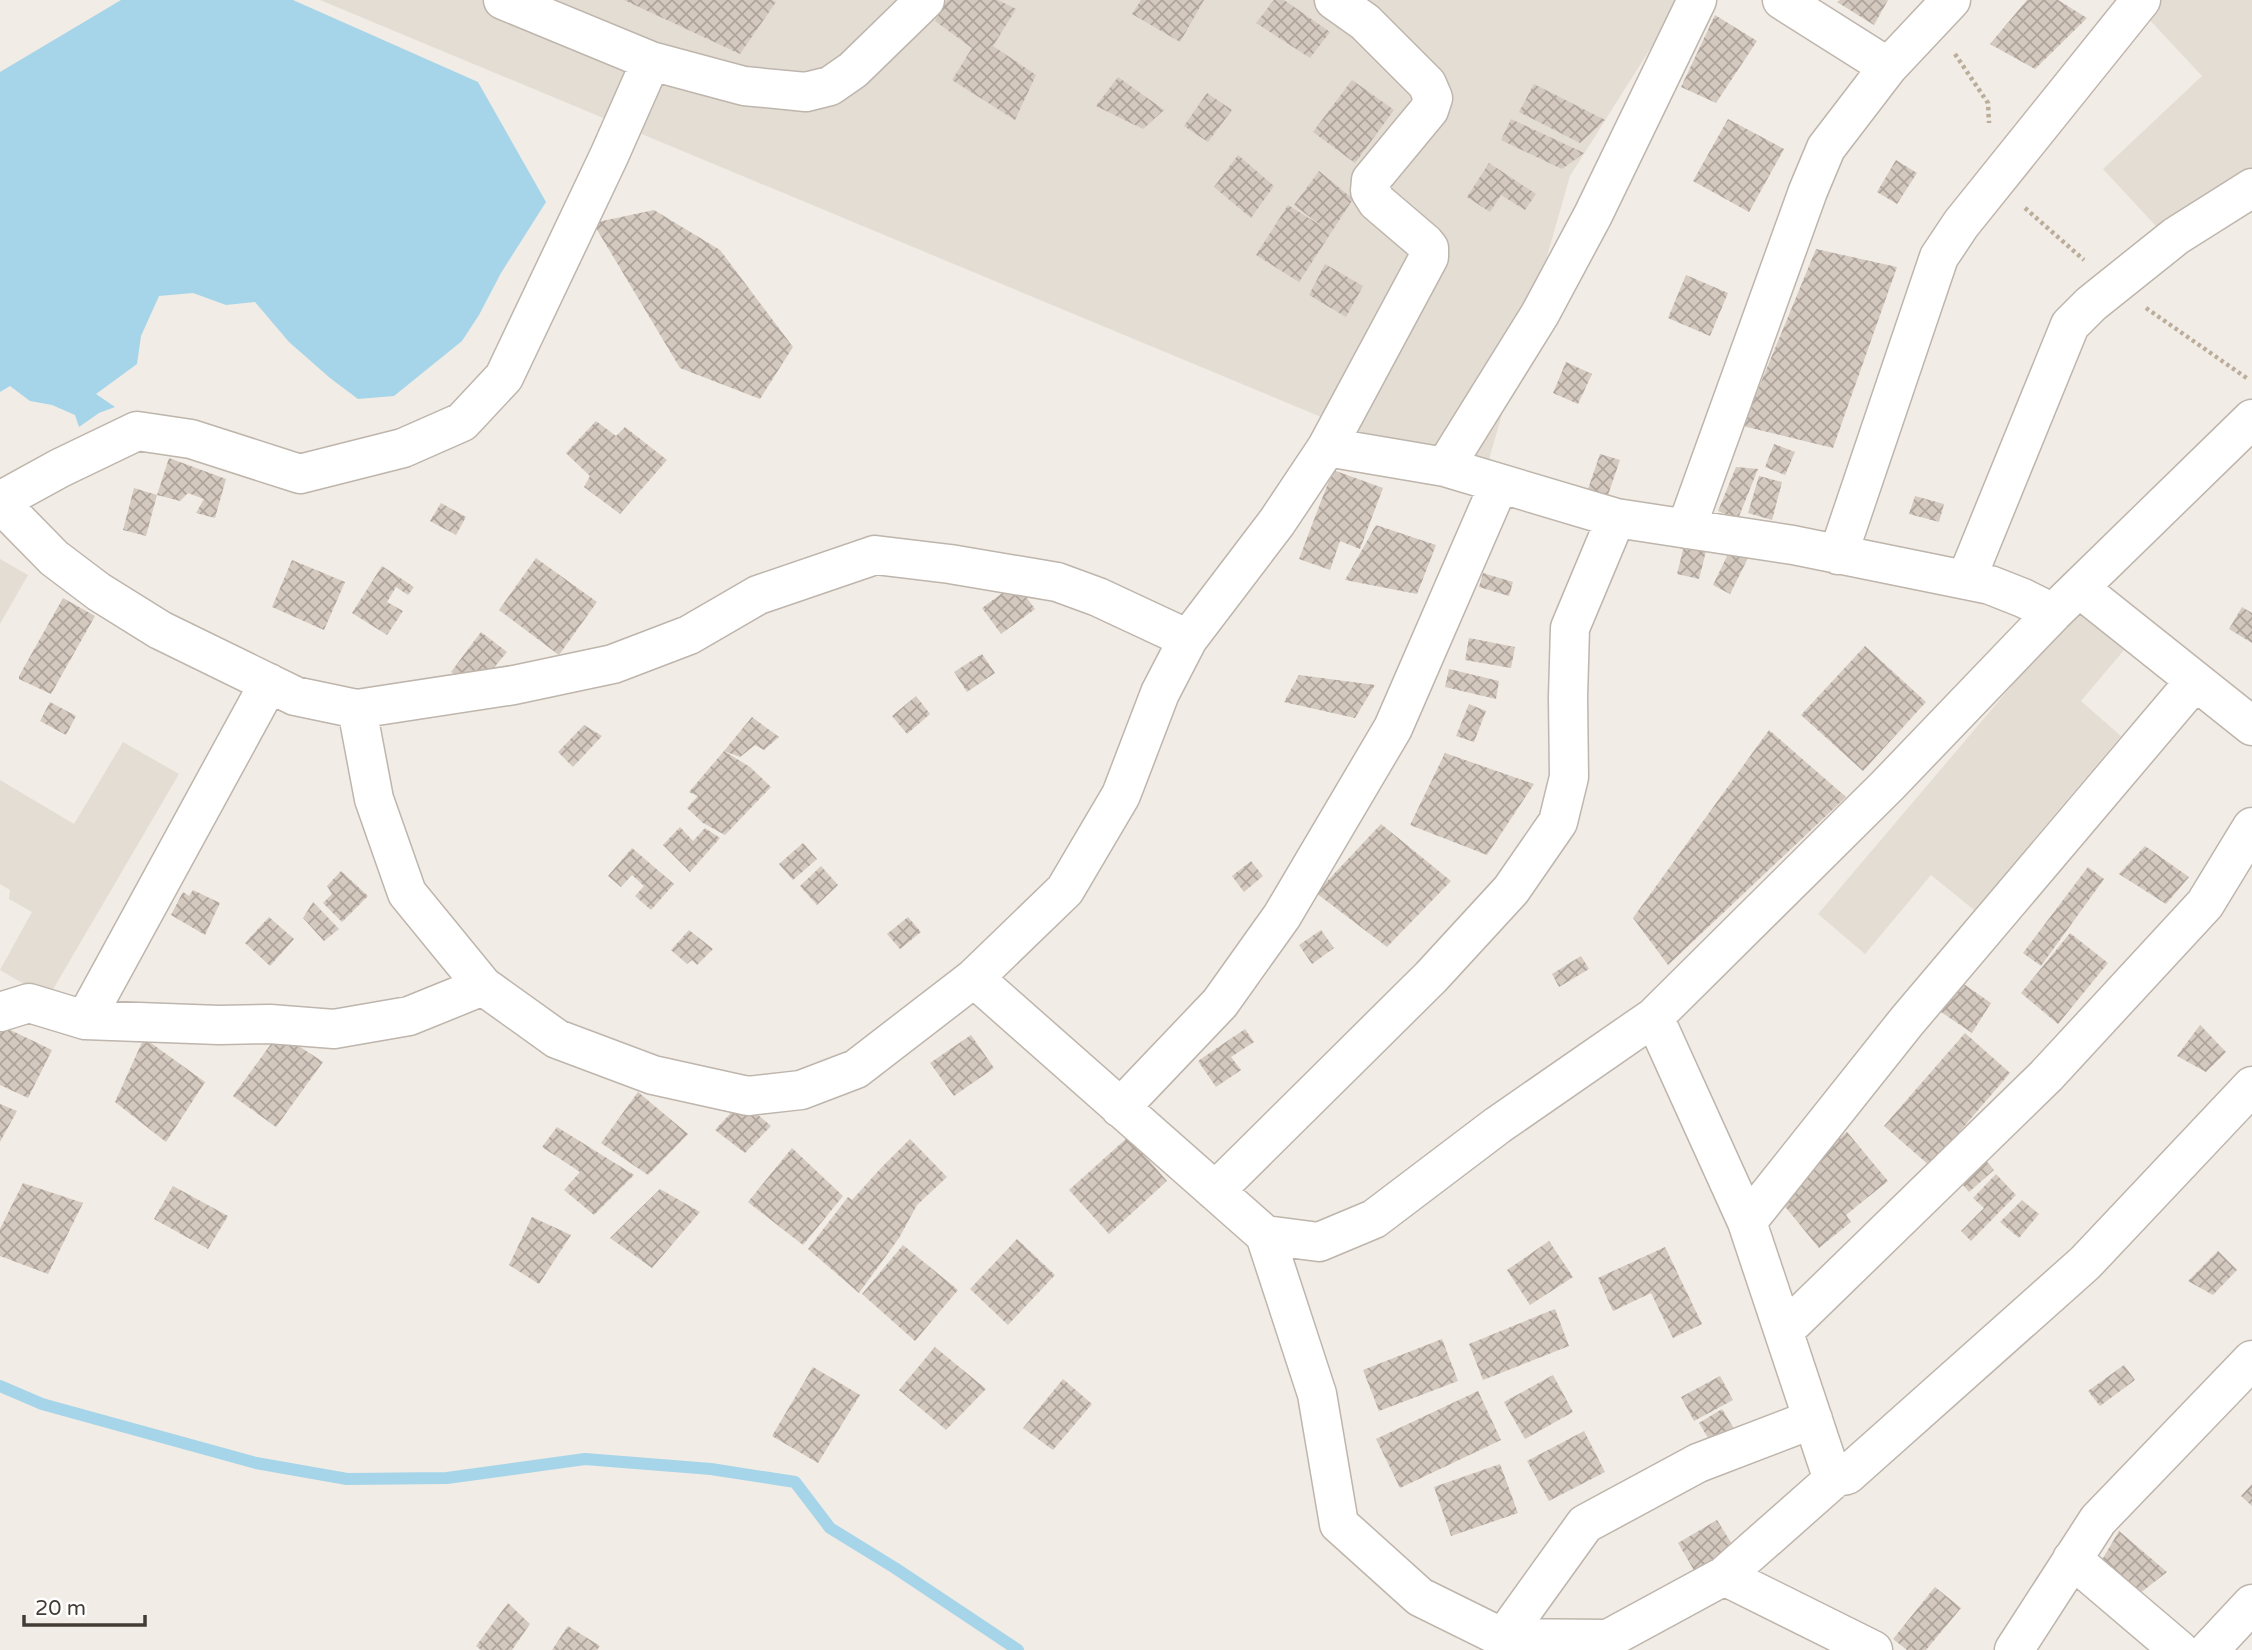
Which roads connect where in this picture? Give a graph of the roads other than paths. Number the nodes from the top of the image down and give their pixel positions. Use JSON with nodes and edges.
{"nodes":[{"id":1,"x":503,"y":0,"type":"edge"},
{"id":2,"x":925,"y":0,"type":"edge"},
{"id":3,"x":1334,"y":0,"type":"edge"},
{"id":4,"x":1697,"y":0,"type":"edge"},
{"id":5,"x":1783,"y":0,"type":"edge"},
{"id":6,"x":1951,"y":0,"type":"edge"},
{"id":7,"x":2141,"y":0,"type":"edge"},
{"id":8,"x":651,"y":61,"type":"junction"},
{"id":9,"x":1888,"y":67,"type":"junction"},
{"id":10,"x":2252,"y":188,"type":"edge"},
{"id":11,"x":2252,"y":419,"type":"edge"},
{"id":12,"x":1327,"y":446,"type":"junction"},
{"id":13,"x":1445,"y":467,"type":"junction"},
{"id":14,"x":1499,"y":484,"type":"junction"},
{"id":15,"x":0,"y":502,"type":"edge"},
{"id":16,"x":1616,"y":519,"type":"junction"},
{"id":17,"x":1686,"y":529,"type":"junction"},
{"id":18,"x":1838,"y":555,"type":"junction"},
{"id":19,"x":1966,"y":580,"type":"junction"},
{"id":20,"x":2066,"y":601,"type":"junction"},
{"id":21,"x":1188,"y":639,"type":"junction"},
{"id":22,"x":2195,"y":681,"type":"junction"},
{"id":23,"x":268,"y":683,"type":"junction"},
{"id":24,"x":358,"y":709,"type":"junction"},
{"id":25,"x":2252,"y":726,"type":"edge"},
{"id":26,"x":2252,"y":827,"type":"edge"},
{"id":27,"x":974,"y":978,"type":"junction"},
{"id":28,"x":483,"y":986,"type":"junction"},
{"id":29,"x":0,"y":1012,"type":"edge"},
{"id":30,"x":1654,"y":1017,"type":"junction"},
{"id":31,"x":85,"y":1020,"type":"junction"},
{"id":32,"x":2252,"y":1086,"type":"edge"},
{"id":33,"x":1120,"y":1108,"type":"junction"},
{"id":34,"x":1215,"y":1191,"type":"junction"},
{"id":35,"x":1747,"y":1222,"type":"junction"},
{"id":36,"x":1265,"y":1235,"type":"junction"},
{"id":37,"x":1784,"y":1331,"type":"junction"},
{"id":38,"x":2252,"y":1360,"type":"edge"},
{"id":39,"x":1813,"y":1419,"type":"junction"},
{"id":40,"x":1836,"y":1477,"type":"junction"},
{"id":41,"x":2072,"y":1559,"type":"junction"},
{"id":42,"x":1724,"y":1576,"type":"junction"},
{"id":43,"x":2252,"y":1604,"type":"edge"},
{"id":44,"x":1503,"y":1637,"type":"junction"},
{"id":45,"x":1610,"y":1644,"type":"edge"},
{"id":46,"x":1873,"y":1650,"type":"edge"},
{"id":47,"x":2014,"y":1650,"type":"edge"},
{"id":48,"x":2179,"y":1650,"type":"edge"},
{"id":49,"x":2209,"y":1650,"type":"edge"}],
"edges":[{"from":1,"to":8,"type":"street"},
{"from":2,"to":8,"type":"street"},
{"from":3,"to":12,"type":"street"},
{"from":4,"to":13,"type":"street"},
{"from":5,"to":9,"type":"street"},
{"from":6,"to":9,"type":"street"},
{"from":7,"to":18,"type":"street"},
{"from":8,"to":15,"type":"street"},
{"from":9,"to":17,"type":"street"},
{"from":10,"to":19,"type":"street"},
{"from":11,"to":20,"type":"street"},
{"from":12,"to":13,"type":"street"},
{"from":12,"to":21,"type":"street"},
{"from":13,"to":14,"type":"street"},
{"from":14,"to":16,"type":"street"},
{"from":14,"to":33,"type":"street"},
{"from":15,"to":23,"type":"street"},
{"from":16,"to":17,"type":"street"},
{"from":16,"to":34,"type":"street"},
{"from":17,"to":18,"type":"street"},
{"from":18,"to":19,"type":"street"},
{"from":19,"to":20,"type":"street"},
{"from":20,"to":22,"type":"street"},
{"from":20,"to":30,"type":"street"},
{"from":21,"to":24,"type":"street"},
{"from":21,"to":27,"type":"street"},
{"from":22,"to":25,"type":"street"},
{"from":22,"to":35,"type":"street"},
{"from":23,"to":24,"type":"street"},
{"from":23,"to":31,"type":"street"},
{"from":24,"to":28,"type":"street"},
{"from":26,"to":37,"type":"street"},
{"from":27,"to":28,"type":"street"},
{"from":27,"to":33,"type":"street"},
{"from":28,"to":31,"type":"street"},
{"from":29,"to":31,"type":"street"},
{"from":30,"to":35,"type":"street"},
{"from":30,"to":36,"type":"street"},
{"from":32,"to":40,"type":"street"},
{"from":33,"to":34,"type":"street"},
{"from":34,"to":36,"type":"street"},
{"from":35,"to":37,"type":"street"},
{"from":36,"to":44,"type":"street"},
{"from":37,"to":39,"type":"street"},
{"from":38,"to":41,"type":"street"},
{"from":39,"to":40,"type":"street"},
{"from":39,"to":44,"type":"street"},
{"from":40,"to":42,"type":"street"},
{"from":41,"to":47,"type":"street"},
{"from":41,"to":48,"type":"street"},
{"from":42,"to":45,"type":"street"},
{"from":42,"to":46,"type":"street"},
{"from":43,"to":49,"type":"street"},
{"from":44,"to":45,"type":"street"}]}
